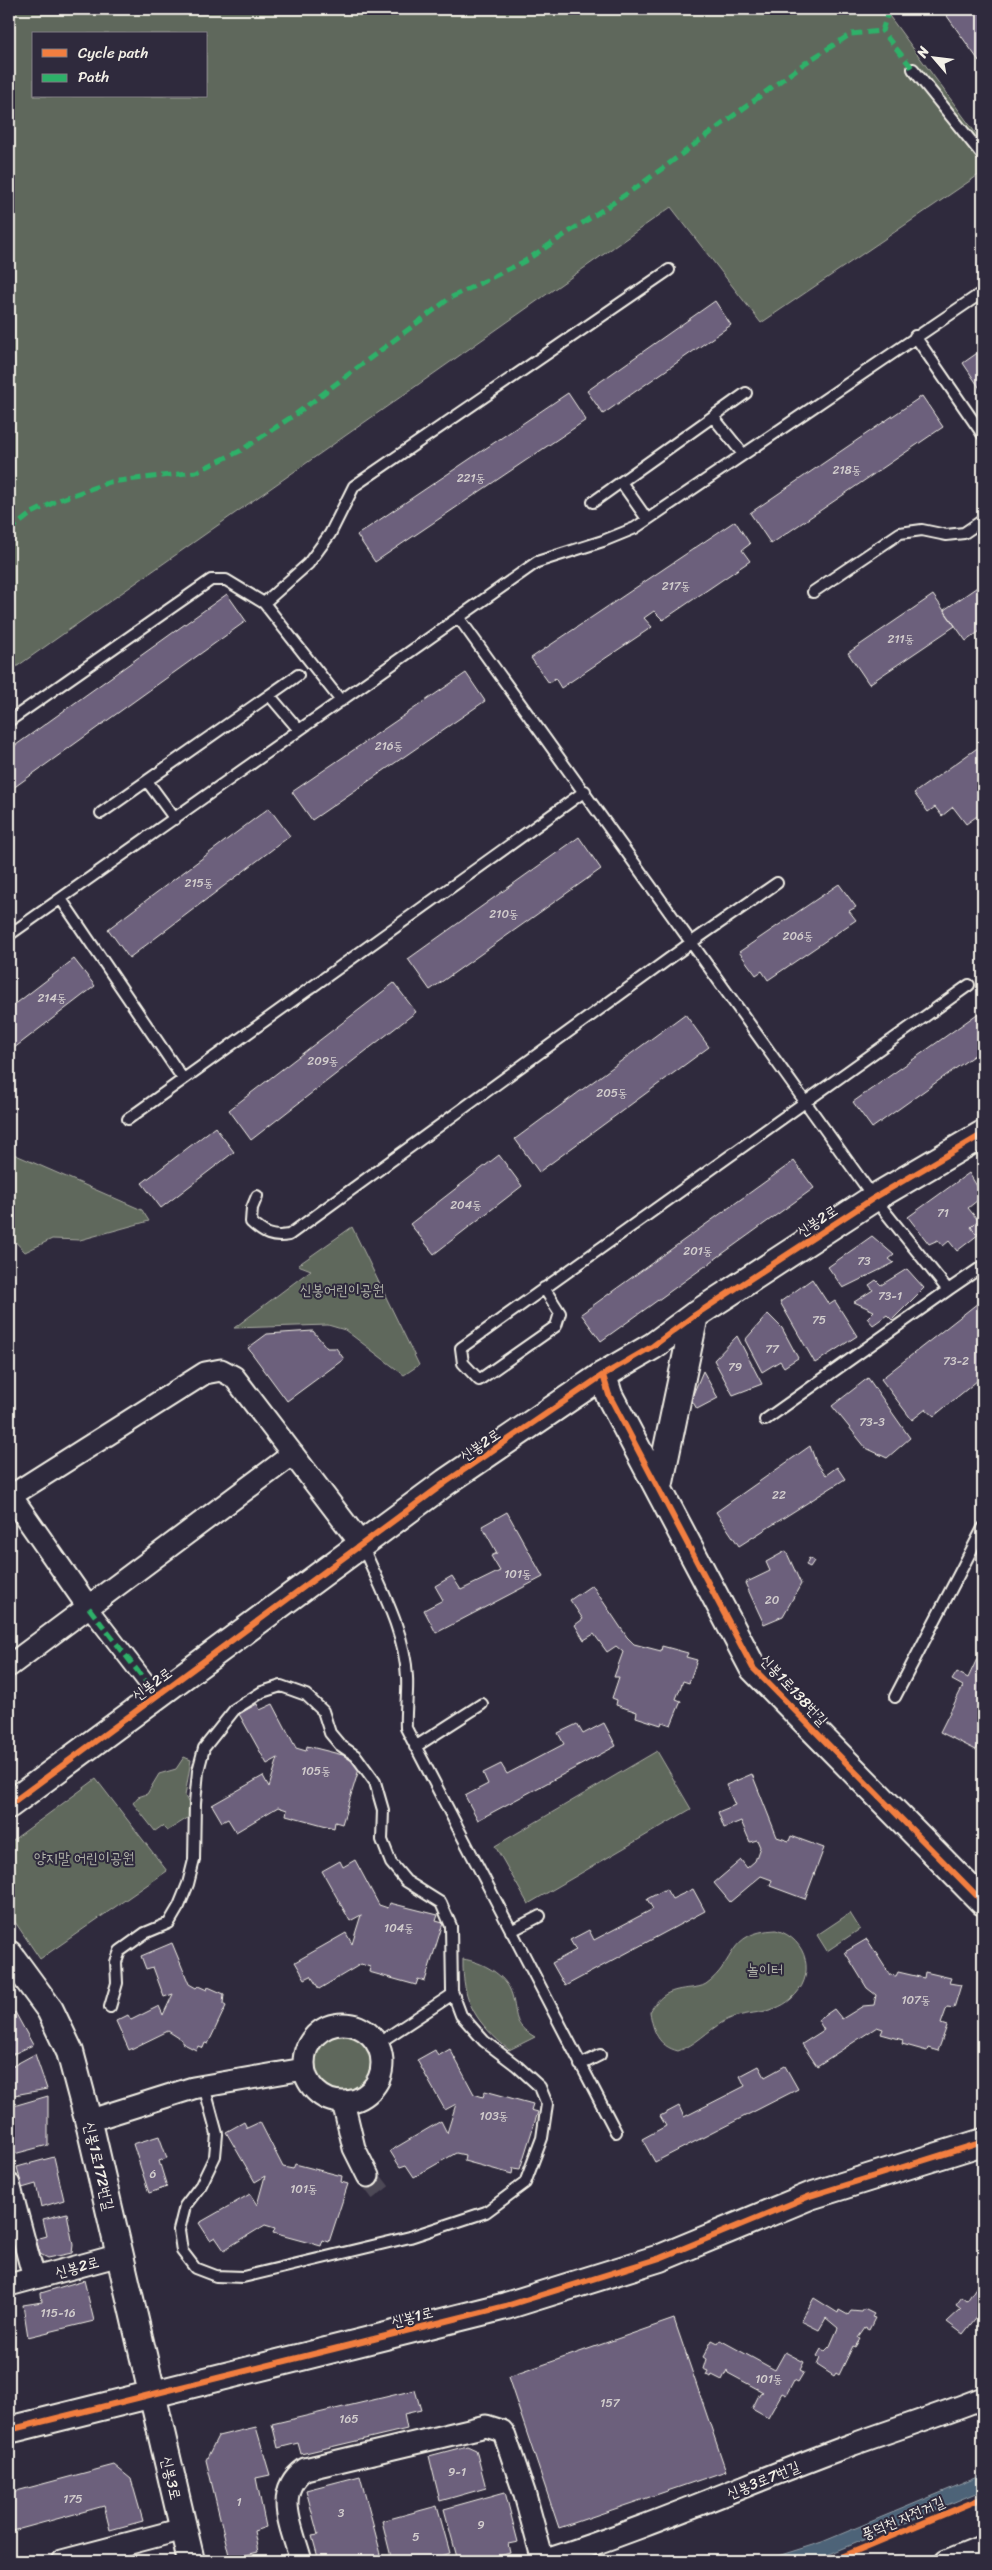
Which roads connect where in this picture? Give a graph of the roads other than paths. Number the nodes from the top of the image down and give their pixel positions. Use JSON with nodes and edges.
{"nodes":[{"id":1,"x":914,"y":69,"type":"dead end"},
{"id":2,"x":983,"y":156,"type":"edge"},
{"id":3,"x":669,"y":270,"type":"dead end"},
{"id":4,"x":983,"y":292,"type":"edge"},
{"id":5,"x":915,"y":336,"type":"junction"},
{"id":6,"x":746,"y":393,"type":"dead end"},
{"id":7,"x":714,"y":418,"type":"junction"},
{"id":8,"x":983,"y":434,"type":"edge"},
{"id":9,"x":743,"y":454,"type":"junction"},
{"id":10,"x":621,"y":482,"type":"junction"},
{"id":11,"x":593,"y":502,"type":"dead end"},
{"id":12,"x":647,"y":520,"type":"junction"},
{"id":13,"x":983,"y":520,"type":"edge"},
{"id":14,"x":813,"y":592,"type":"dead end"},
{"id":15,"x":264,"y":603,"type":"junction"},
{"id":16,"x":459,"y":618,"type":"junction"},
{"id":17,"x":298,"y":675,"type":"dead end"},
{"id":18,"x":270,"y":696,"type":"junction"},
{"id":19,"x":341,"y":701,"type":"junction"},
{"id":20,"x":9,"y":721,"type":"edge"},
{"id":21,"x":298,"y":730,"type":"junction"},
{"id":22,"x":147,"y":781,"type":"junction"},
{"id":23,"x":585,"y":791,"type":"junction"},
{"id":24,"x":102,"y":813,"type":"dead end"},
{"id":25,"x":174,"y":819,"type":"junction"},
{"id":26,"x":777,"y":883,"type":"dead end"},
{"id":27,"x":61,"y":899,"type":"junction"},
{"id":28,"x":9,"y":936,"type":"edge"},
{"id":29,"x":692,"y":942,"type":"junction"},
{"id":30,"x":969,"y":985,"type":"dead end"},
{"id":31,"x":183,"y":1079,"type":"junction"},
{"id":32,"x":806,"y":1102,"type":"junction"},
{"id":33,"x":128,"y":1119,"type":"dead end"},
{"id":34,"x":983,"y":1134,"type":"edge"},
{"id":35,"x":257,"y":1196,"type":"dead end"},
{"id":36,"x":874,"y":1198,"type":"junction"},
{"id":37,"x":983,"y":1266,"type":"edge"},
{"id":38,"x":544,"y":1288,"type":"junction"},
{"id":39,"x":948,"y":1290,"type":"junction"},
{"id":40,"x":695,"y":1315,"type":"junction"},
{"id":41,"x":603,"y":1375,"type":"junction"},
{"id":42,"x":765,"y":1420,"type":"dead end"},
{"id":43,"x":293,"y":1454,"type":"junction"},
{"id":44,"x":659,"y":1488,"type":"junction"},
{"id":45,"x":10,"y":1496,"type":"edge"},
{"id":46,"x":983,"y":1528,"type":"edge"},
{"id":47,"x":362,"y":1545,"type":"junction"},
{"id":48,"x":89,"y":1608,"type":"junction"},
{"id":49,"x":9,"y":1666,"type":"edge"},
{"id":50,"x":157,"y":1696,"type":"junction"},
{"id":51,"x":895,"y":1697,"type":"dead end"},
{"id":52,"x":482,"y":1704,"type":"dead end"},
{"id":53,"x":415,"y":1747,"type":"junction"},
{"id":54,"x":9,"y":1805,"type":"edge"},
{"id":55,"x":983,"y":1902,"type":"edge"},
{"id":56,"x":540,"y":1916,"type":"dead end"},
{"id":57,"x":511,"y":1931,"type":"junction"},
{"id":58,"x":9,"y":1954,"type":"edge"},
{"id":59,"x":453,"y":1994,"type":"junction"},
{"id":60,"x":110,"y":2008,"type":"dead end"},
{"id":61,"x":377,"y":2044,"type":"junction"},
{"id":62,"x":600,"y":2055,"type":"dead end"},
{"id":63,"x":580,"y":2065,"type":"junction"},
{"id":64,"x":304,"y":2069,"type":"junction"},
{"id":65,"x":204,"y":2086,"type":"junction"},
{"id":66,"x":343,"y":2102,"type":"junction"},
{"id":67,"x":88,"y":2121,"type":"junction"},
{"id":68,"x":616,"y":2132,"type":"dead end"},
{"id":69,"x":983,"y":2142,"type":"edge"},
{"id":70,"x":368,"y":2176,"type":"tunnel mouth"},
{"id":71,"x":9,"y":2184,"type":"edge"},
{"id":72,"x":120,"y":2255,"type":"junction"},
{"id":73,"x":34,"y":2278,"type":"junction"},
{"id":74,"x":9,"y":2285,"type":"edge"},
{"id":75,"x":151,"y":2394,"type":"junction"},
{"id":76,"x":983,"y":2398,"type":"edge"},
{"id":77,"x":9,"y":2430,"type":"edge"},
{"id":78,"x":183,"y":2529,"type":"junction"},
{"id":79,"x":983,"y":2546,"type":"edge"},
{"id":80,"x":62,"y":2561,"type":"edge"},
{"id":81,"x":191,"y":2561,"type":"edge"},
{"id":82,"x":301,"y":2561,"type":"edge"},
{"id":83,"x":543,"y":2561,"type":"edge"},
{"id":84,"x":946,"y":2561,"type":"edge"}],
"edges":[{"from":1,"to":2,"type":"lane"},
{"from":3,"to":15,"type":"lane"},
{"from":4,"to":5,"type":"lane"},
{"from":5,"to":8,"type":"lane"},
{"from":5,"to":9,"type":"lane"},
{"from":6,"to":7,"type":"lane"},
{"from":7,"to":9,"type":"lane"},
{"from":7,"to":10,"type":"lane"},
{"from":9,"to":12,"type":"lane"},
{"from":10,"to":11,"type":"lane"},
{"from":10,"to":12,"type":"lane"},
{"from":12,"to":16,"type":"lane"},
{"from":13,"to":14,"type":"lane"},
{"from":15,"to":19,"type":"lane"},
{"from":15,"to":20,"type":"lane"},
{"from":16,"to":19,"type":"lane"},
{"from":16,"to":23,"type":"lane"},
{"from":17,"to":18,"type":"lane"},
{"from":18,"to":21,"type":"lane"},
{"from":18,"to":22,"type":"lane"},
{"from":19,"to":21,"type":"lane"},
{"from":21,"to":25,"type":"lane"},
{"from":22,"to":24,"type":"lane"},
{"from":22,"to":25,"type":"lane"},
{"from":23,"to":29,"type":"lane"},
{"from":23,"to":31,"type":"lane"},
{"from":25,"to":27,"type":"lane"},
{"from":26,"to":29,"type":"lane"},
{"from":27,"to":28,"type":"lane"},
{"from":27,"to":31,"type":"lane"},
{"from":29,"to":32,"type":"lane"},
{"from":29,"to":35,"type":"lane"},
{"from":30,"to":32,"type":"lane"},
{"from":31,"to":33,"type":"lane"},
{"from":32,"to":36,"type":"lane"},
{"from":32,"to":38,"type":"lane"},
{"from":34,"to":36,"type":"street","name":"신봉2로"},
{"from":36,"to":39,"type":"lane"},
{"from":36,"to":40,"type":"street","name":"신봉2로"},
{"from":37,"to":39,"type":"lane"},
{"from":38,"to":38,"type":"lane"},
{"from":39,"to":42,"type":"lane"},
{"from":40,"to":41,"type":"street","name":"신봉2로"},
{"from":40,"to":44,"type":"street"},
{"from":41,"to":44,"type":"street","name":"신봉1로138번길"},
{"from":41,"to":47,"type":"street","name":"신봉2로"},
{"from":43,"to":45,"type":"street"},
{"from":43,"to":47,"type":"street"},
{"from":43,"to":48,"type":"street"},
{"from":44,"to":55,"type":"street","name":"신봉1로138번길"},
{"from":45,"to":48,"type":"street"},
{"from":46,"to":51,"type":"lane"},
{"from":47,"to":50,"type":"street","name":"신봉2로"},
{"from":47,"to":53,"type":"lane"},
{"from":48,"to":49,"type":"street"},
{"from":48,"to":50,"type":"street"},
{"from":50,"to":54,"type":"street","name":"신봉2로"},
{"from":52,"to":53,"type":"lane"},
{"from":53,"to":57,"type":"lane"},
{"from":56,"to":57,"type":"lane"},
{"from":57,"to":63,"type":"lane"},
{"from":58,"to":67,"type":"street","name":"신봉1로172번길"},
{"from":59,"to":60,"type":"lane"},
{"from":59,"to":61,"type":"lane"},
{"from":59,"to":65,"type":"lane"},
{"from":61,"to":64,"type":"street"},
{"from":61,"to":66,"type":"street"},
{"from":62,"to":63,"type":"lane"},
{"from":63,"to":68,"type":"lane"},
{"from":64,"to":65,"type":"street"},
{"from":64,"to":66,"type":"street"},
{"from":65,"to":67,"type":"street"},
{"from":66,"to":70,"type":"street"},
{"from":67,"to":72,"type":"street","name":"신봉1로172번길"},
{"from":69,"to":75,"type":"street","name":"신봉1로"},
{"from":71,"to":73,"type":"street","name":"신봉2로"},
{"from":72,"to":73,"type":"street","name":"신봉2로"},
{"from":72,"to":75,"type":"street","name":"신봉1로172번길"},
{"from":73,"to":74,"type":"street","name":"신봉2로"},
{"from":75,"to":77,"type":"street","name":"신봉1로"},
{"from":75,"to":78,"type":"street","name":"신봉3로"},
{"from":76,"to":83,"type":"street","name":"신봉3로7번길"},
{"from":78,"to":80,"type":"street"},
{"from":78,"to":81,"type":"street","name":"신봉3로"},
{"from":79,"to":84,"type":"street"},
{"from":82,"to":83,"type":"street"}]}
